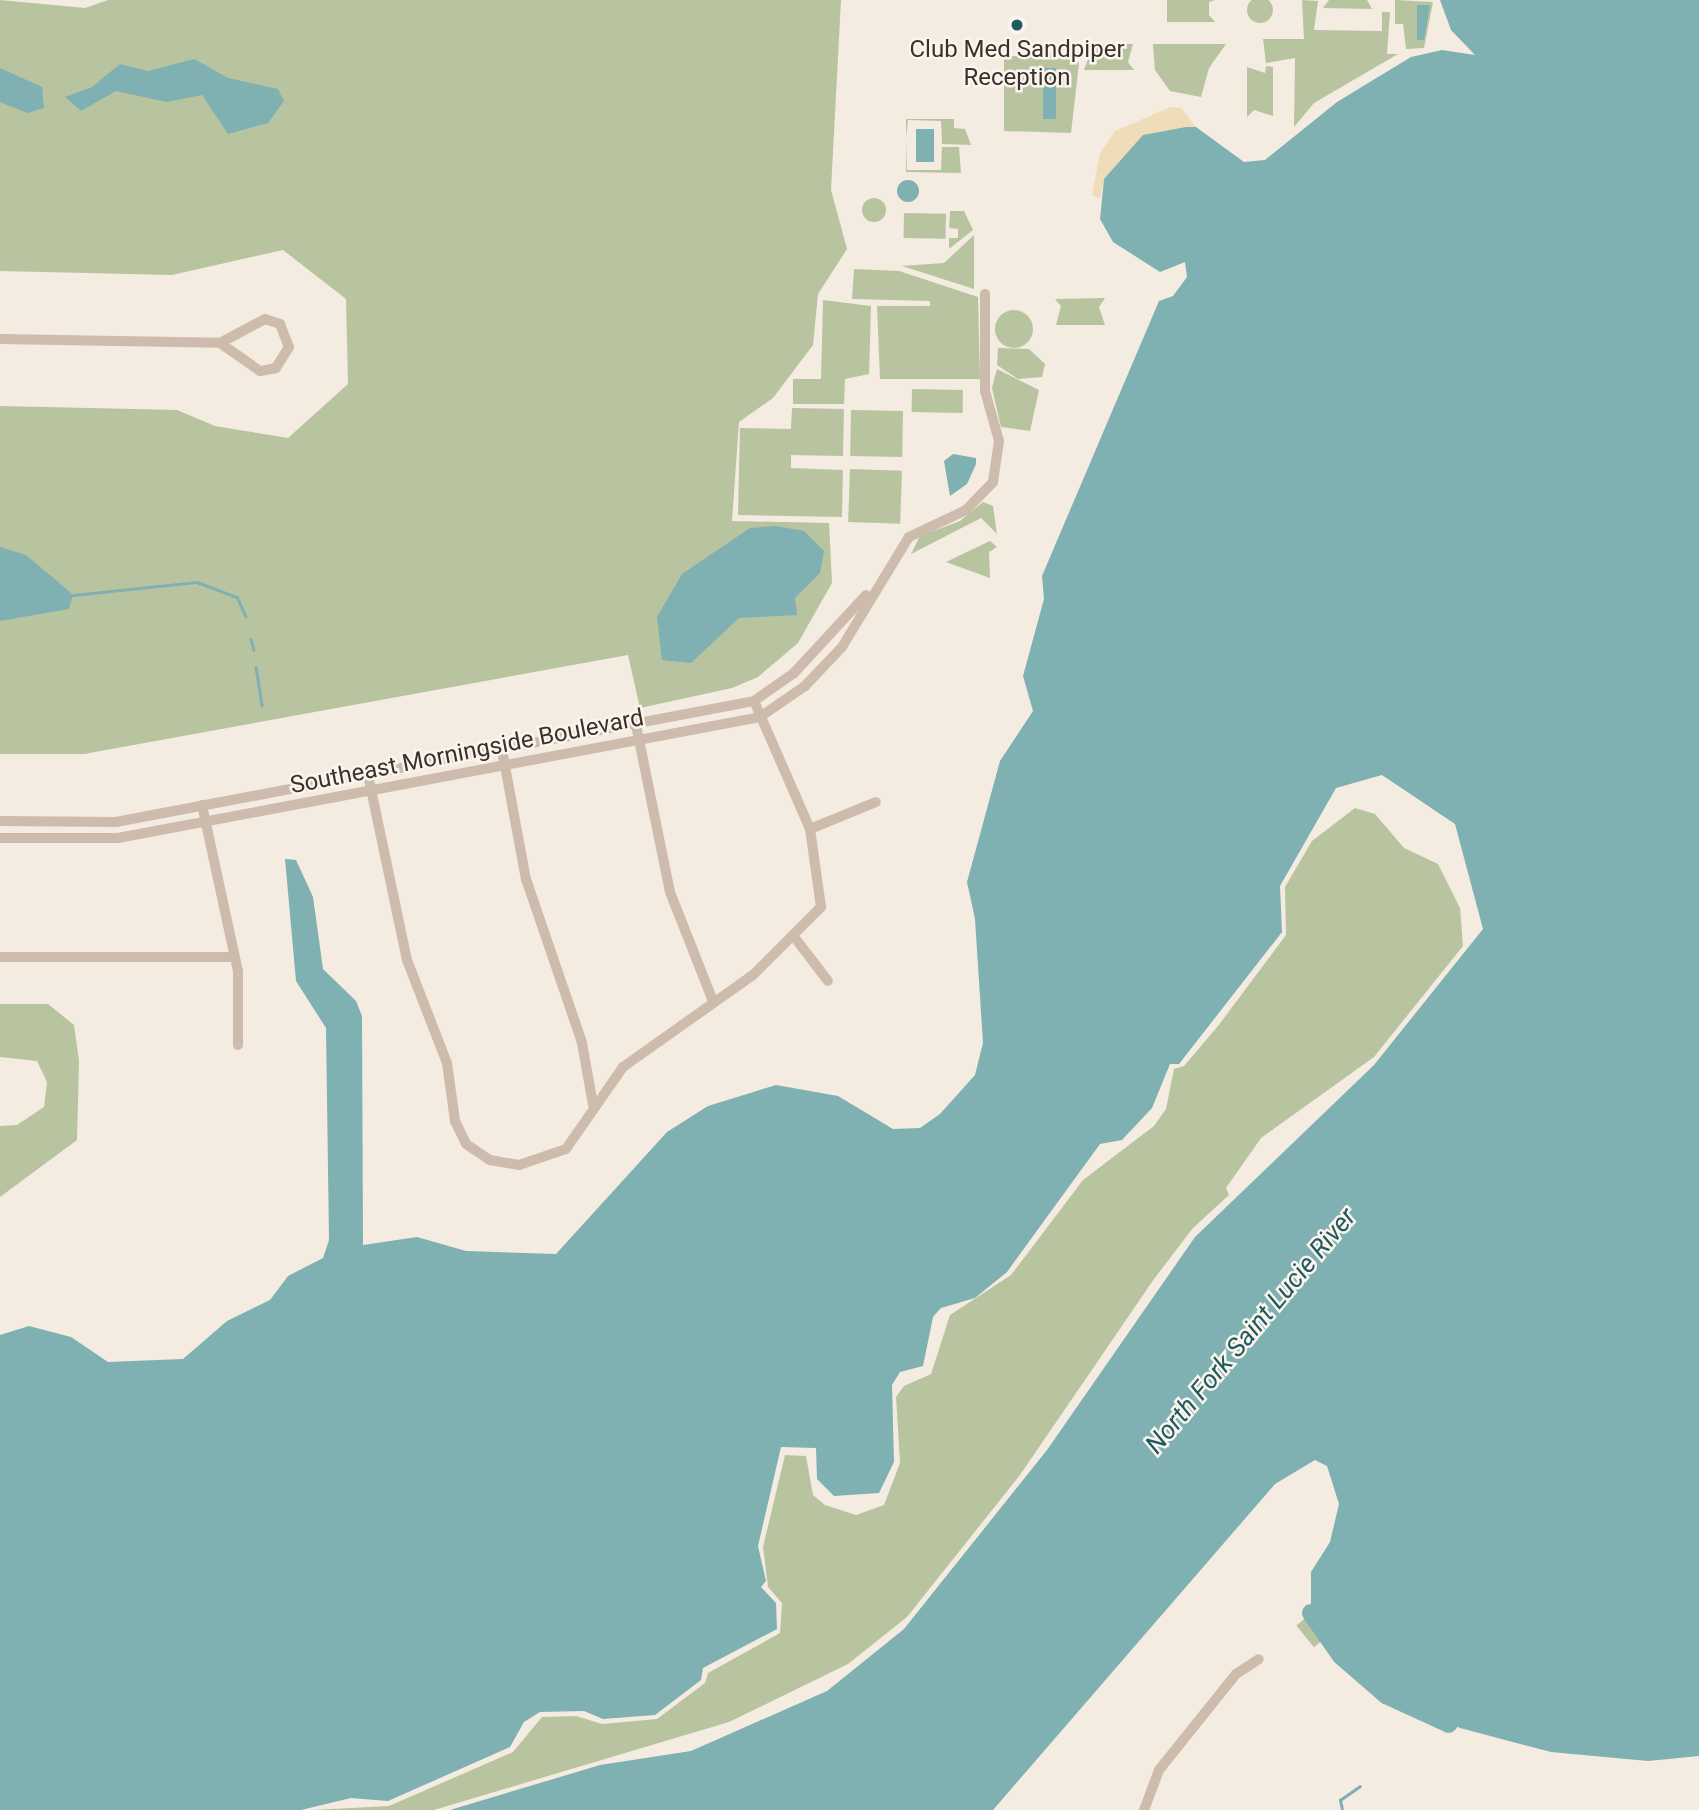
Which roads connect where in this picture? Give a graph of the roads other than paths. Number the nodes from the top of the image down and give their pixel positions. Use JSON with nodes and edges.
{"nodes":[{"id":1,"x":985,"y":294,"type":"dead end"},
{"id":2,"x":0,"y":339,"type":"edge"},
{"id":3,"x":220,"y":343,"type":"junction"},
{"id":4,"x":878,"y":581,"type":"junction"},
{"id":5,"x":754,"y":701,"type":"junction"},
{"id":6,"x":760,"y":717,"type":"junction"},
{"id":7,"x":636,"y":725,"type":"junction"},
{"id":8,"x":639,"y":741,"type":"junction"},
{"id":9,"x":502,"y":750,"type":"junction"},
{"id":10,"x":505,"y":766,"type":"junction"},
{"id":11,"x":368,"y":775,"type":"junction"},
{"id":12,"x":371,"y":792,"type":"junction"},
{"id":13,"x":876,"y":802,"type":"dead end"},
{"id":14,"x":202,"y":805,"type":"junction"},
{"id":15,"x":0,"y":821,"type":"edge"},
{"id":16,"x":205,"y":821,"type":"junction"},
{"id":17,"x":52,"y":822,"type":"junction"},
{"id":18,"x":810,"y":829,"type":"junction"},
{"id":19,"x":0,"y":838,"type":"edge"},
{"id":20,"x":52,"y":838,"type":"junction"},
{"id":21,"x":795,"y":938,"type":"junction"},
{"id":22,"x":0,"y":957,"type":"edge"},
{"id":23,"x":230,"y":957,"type":"junction"},
{"id":24,"x":828,"y":981,"type":"dead end"},
{"id":25,"x":713,"y":1001,"type":"junction"},
{"id":26,"x":238,"y":1045,"type":"dead end"},
{"id":27,"x":593,"y":1104,"type":"junction"},
{"id":28,"x":1259,"y":1659,"type":"dead end"},
{"id":29,"x":1144,"y":1810,"type":"edge"}],
"edges":[{"from":1,"to":4,"type":"street","name":"Southeast Morningside Boulevard"},
{"from":2,"to":3,"type":"street"},
{"from":3,"to":3,"type":"street"},
{"from":4,"to":5,"type":"street","name":"Southeast Morningside Boulevard"},
{"from":4,"to":6,"type":"street","name":"Southeast Morningside Boulevard"},
{"from":5,"to":6,"type":"street"},
{"from":5,"to":7,"type":"street","name":"Southeast Morningside Boulevard"},
{"from":6,"to":8,"type":"street","name":"Southeast Morningside Boulevard"},
{"from":6,"to":18,"type":"street"},
{"from":7,"to":8,"type":"street"},
{"from":7,"to":9,"type":"street","name":"Southeast Morningside Boulevard"},
{"from":8,"to":10,"type":"street","name":"Southeast Morningside Boulevard"},
{"from":8,"to":25,"type":"street"},
{"from":9,"to":10,"type":"street"},
{"from":9,"to":11,"type":"street","name":"Southeast Morningside Boulevard"},
{"from":10,"to":12,"type":"street","name":"Southeast Morningside Boulevard"},
{"from":10,"to":27,"type":"street"},
{"from":11,"to":12,"type":"street"},
{"from":11,"to":14,"type":"street","name":"Southeast Morningside Boulevard"},
{"from":12,"to":16,"type":"street","name":"Southeast Morningside Boulevard"},
{"from":12,"to":27,"type":"street"},
{"from":13,"to":18,"type":"street"},
{"from":14,"to":16,"type":"street"},
{"from":14,"to":17,"type":"street","name":"Southeast Morningside Boulevard"},
{"from":15,"to":17,"type":"street","name":"Southeast Morningside Boulevard"},
{"from":16,"to":20,"type":"street","name":"Southeast Morningside Boulevard"},
{"from":16,"to":23,"type":"street"},
{"from":17,"to":20,"type":"street"},
{"from":18,"to":21,"type":"street"},
{"from":19,"to":20,"type":"street","name":"Southeast Morningside Boulevard"},
{"from":21,"to":24,"type":"street"},
{"from":21,"to":25,"type":"street"},
{"from":22,"to":23,"type":"street"},
{"from":23,"to":26,"type":"street"},
{"from":25,"to":27,"type":"street"},
{"from":28,"to":29,"type":"street"}]}
